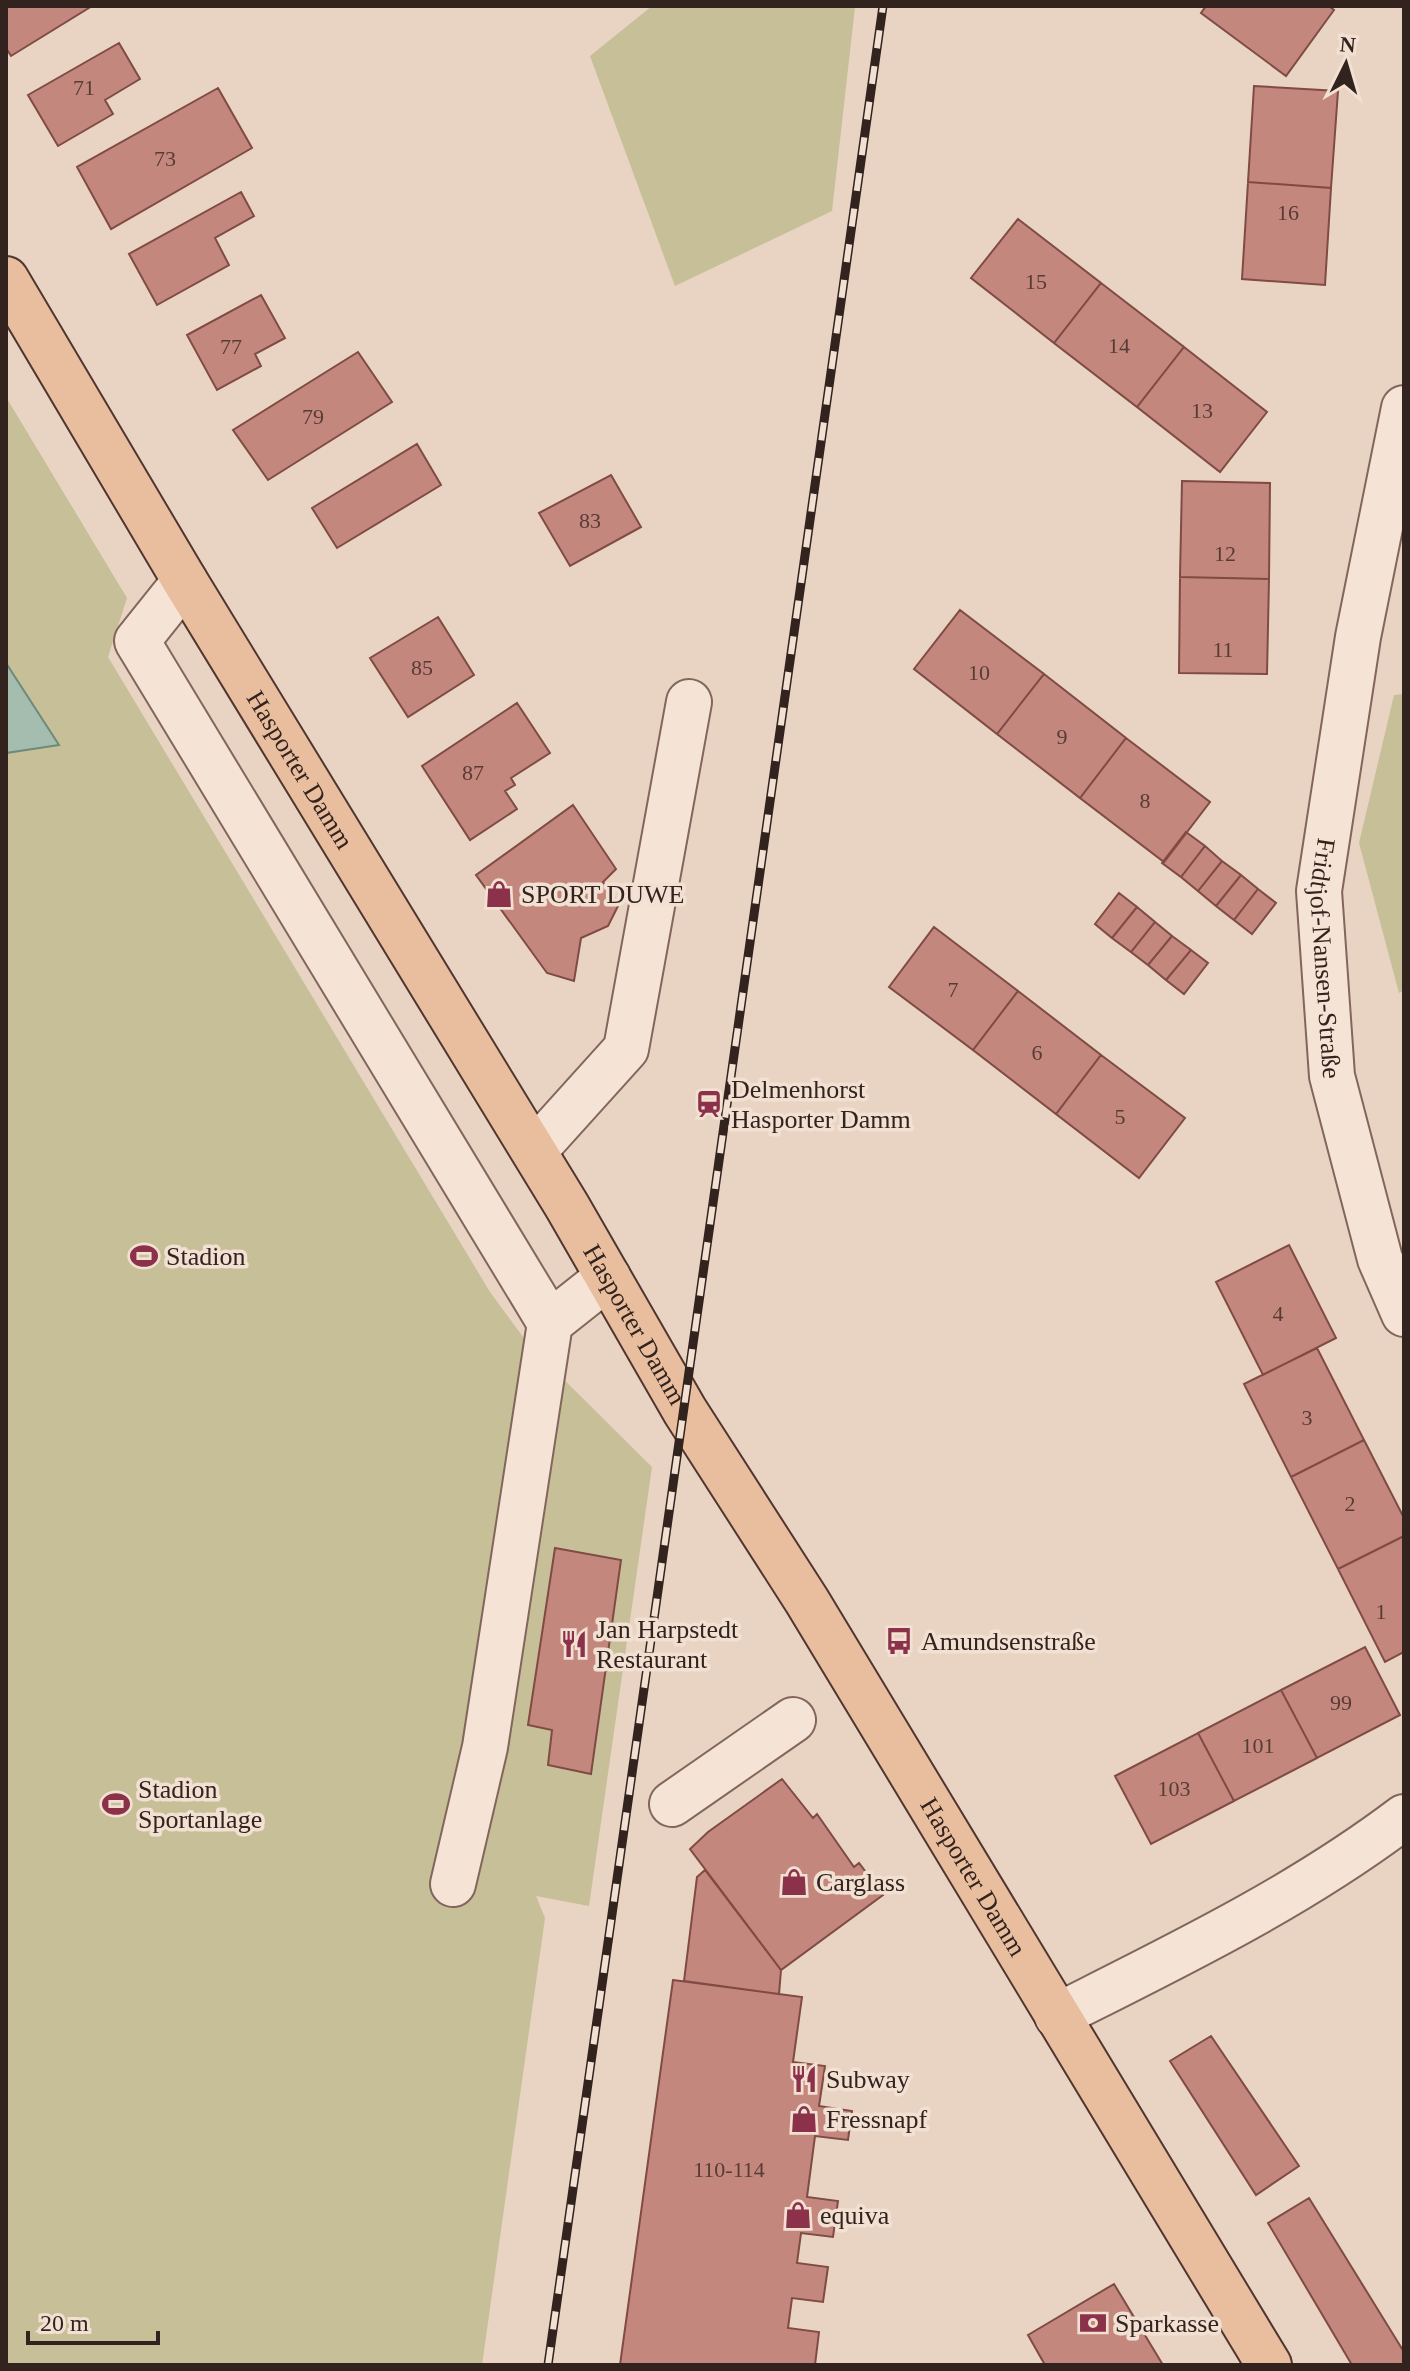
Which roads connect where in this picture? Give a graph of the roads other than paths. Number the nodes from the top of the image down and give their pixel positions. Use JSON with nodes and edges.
{"nodes":[{"id":1,"x":6,"y":279,"type":"edge"},
{"id":2,"x":1404,"y":408,"type":"edge"},
{"id":3,"x":185,"y":581,"type":"junction"},
{"id":4,"x":689,"y":702,"type":"dead end"},
{"id":5,"x":534,"y":1151,"type":"junction"},
{"id":6,"x":608,"y":1277,"type":"junction"},
{"id":7,"x":1404,"y":1314,"type":"edge"},
{"id":8,"x":550,"y":1323,"type":"junction"},
{"id":9,"x":793,"y":1720,"type":"dead end"},
{"id":10,"x":672,"y":1804,"type":"dead end"},
{"id":11,"x":1404,"y":1817,"type":"edge"},
{"id":12,"x":453,"y":1884,"type":"dead end"},
{"id":13,"x":1057,"y":2016,"type":"junction"},
{"id":14,"x":1269,"y":2365,"type":"edge"}],
"edges":[{"from":1,"to":3,"type":"main road","name":"Hasporter Damm"},
{"from":2,"to":7,"type":"street","name":"Fridtjof-Nansen-Straße"},
{"from":3,"to":5,"type":"main road","name":"Hasporter Damm"},
{"from":3,"to":8,"type":"street"},
{"from":4,"to":5,"type":"street"},
{"from":5,"to":6,"type":"main road","name":"Hasporter Damm"},
{"from":6,"to":8,"type":"street"},
{"from":6,"to":13,"type":"main road","name":"Hasporter Damm"},
{"from":8,"to":12,"type":"street"},
{"from":9,"to":10,"type":"street"},
{"from":11,"to":13,"type":"street"},
{"from":13,"to":14,"type":"main road","name":"Hasporter Damm"}]}
